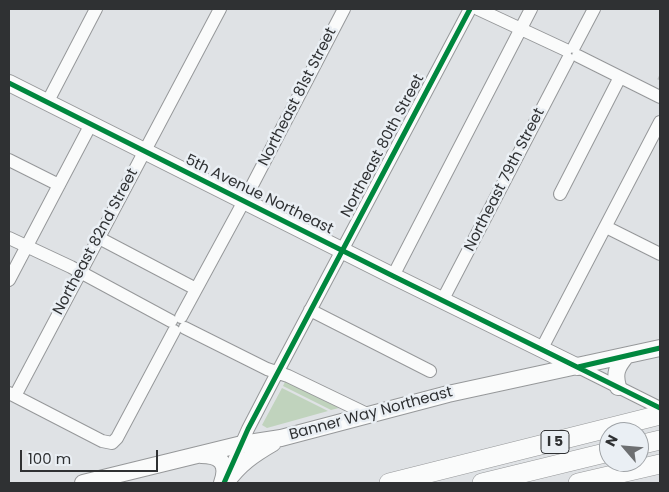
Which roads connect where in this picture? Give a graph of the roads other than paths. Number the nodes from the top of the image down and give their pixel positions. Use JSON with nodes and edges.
{"nodes":[{"id":1,"x":96,"y":9,"type":"edge"},
{"id":2,"x":220,"y":9,"type":"edge"},
{"id":3,"x":344,"y":9,"type":"edge"},
{"id":4,"x":470,"y":9,"type":"edge"},
{"id":5,"x":478,"y":9,"type":"edge"},
{"id":6,"x":531,"y":9,"type":"edge"},
{"id":7,"x":594,"y":9,"type":"edge"},
{"id":8,"x":521,"y":29,"type":"junction"},
{"id":9,"x":571,"y":53,"type":"junction"},
{"id":10,"x":620,"y":77,"type":"junction"},
{"id":11,"x":9,"y":83,"type":"edge"},
{"id":12,"x":660,"y":98,"type":"edge"},
{"id":13,"x":47,"y":103,"type":"junction"},
{"id":14,"x":660,"y":122,"type":"edge"},
{"id":15,"x":91,"y":124,"type":"junction"},
{"id":16,"x":145,"y":151,"type":"junction"},
{"id":17,"x":9,"y":160,"type":"edge"},
{"id":18,"x":59,"y":185,"type":"junction"},
{"id":19,"x":560,"y":194,"type":"dead end"},
{"id":20,"x":244,"y":201,"type":"junction"},
{"id":21,"x":606,"y":227,"type":"junction"},
{"id":22,"x":9,"y":238,"type":"edge"},
{"id":23,"x":99,"y":238,"type":"junction"},
{"id":24,"x":27,"y":245,"type":"junction"},
{"id":25,"x":342,"y":250,"type":"junction"},
{"id":26,"x":660,"y":254,"type":"edge"},
{"id":27,"x":80,"y":272,"type":"junction"},
{"id":28,"x":393,"y":276,"type":"junction"},
{"id":29,"x":9,"y":280,"type":"edge"},
{"id":30,"x":196,"y":289,"type":"junction"},
{"id":31,"x":442,"y":301,"type":"junction"},
{"id":32,"x":310,"y":310,"type":"junction"},
{"id":33,"x":178,"y":324,"type":"junction"},
{"id":34,"x":537,"y":348,"type":"junction"},
{"id":35,"x":660,"y":348,"type":"edge"},
{"id":36,"x":626,"y":356,"type":"junction"},
{"id":37,"x":578,"y":367,"type":"junction"},
{"id":38,"x":430,"y":371,"type":"dead end"},
{"id":39,"x":277,"y":373,"type":"junction"},
{"id":40,"x":529,"y":376,"type":"junction"},
{"id":41,"x":618,"y":387,"type":"junction"},
{"id":42,"x":12,"y":395,"type":"edge"},
{"id":43,"x":660,"y":408,"type":"edge"},
{"id":44,"x":367,"y":414,"type":"junction"},
{"id":45,"x":660,"y":415,"type":"edge"},
{"id":46,"x":281,"y":438,"type":"junction"},
{"id":47,"x":242,"y":444,"type":"junction"},
{"id":48,"x":599,"y":454,"type":"edge"},
{"id":49,"x":201,"y":455,"type":"junction"},
{"id":50,"x":660,"y":464,"type":"edge"},
{"id":51,"x":83,"y":483,"type":"edge"},
{"id":52,"x":224,"y":483,"type":"edge"},
{"id":53,"x":389,"y":483,"type":"edge"},
{"id":54,"x":482,"y":483,"type":"edge"},
{"id":55,"x":578,"y":483,"type":"edge"}],
"edges":[{"from":1,"to":13,"type":"street"},
{"from":2,"to":16,"type":"street","name":"Northeast 82nd Street"},
{"from":3,"to":20,"type":"street","name":"Northeast 81st Street"},
{"from":4,"to":25,"type":"street","name":"Northeast 80th Street"},
{"from":5,"to":8,"type":"street"},
{"from":6,"to":8,"type":"street"},
{"from":7,"to":9,"type":"street","name":"Northeast 79th Street"},
{"from":8,"to":9,"type":"street"},
{"from":8,"to":28,"type":"street"},
{"from":9,"to":10,"type":"street"},
{"from":9,"to":31,"type":"street","name":"Northeast 79th Street"},
{"from":10,"to":12,"type":"street"},
{"from":10,"to":19,"type":"street"},
{"from":11,"to":13,"type":"main road","name":"5th Avenue Northeast"},
{"from":13,"to":15,"type":"main road","name":"5th Avenue Northeast"},
{"from":14,"to":21,"type":"street"},
{"from":15,"to":16,"type":"main road","name":"5th Avenue Northeast"},
{"from":15,"to":18,"type":"street"},
{"from":16,"to":20,"type":"main road","name":"5th Avenue Northeast"},
{"from":16,"to":23,"type":"street","name":"Northeast 82nd Street"},
{"from":17,"to":18,"type":"street"},
{"from":18,"to":24,"type":"street"},
{"from":20,"to":25,"type":"main road","name":"5th Avenue Northeast"},
{"from":20,"to":30,"type":"street","name":"Northeast 81st Street"},
{"from":21,"to":26,"type":"street"},
{"from":21,"to":34,"type":"street"},
{"from":22,"to":24,"type":"street"},
{"from":23,"to":27,"type":"street","name":"Northeast 82nd Street"},
{"from":23,"to":30,"type":"street"},
{"from":24,"to":27,"type":"street"},
{"from":24,"to":29,"type":"street"},
{"from":25,"to":28,"type":"main road","name":"5th Avenue Northeast"},
{"from":25,"to":32,"type":"street","name":"Northeast 80th Street"},
{"from":27,"to":33,"type":"street"},
{"from":27,"to":42,"type":"street","name":"Northeast 82nd Street"},
{"from":28,"to":31,"type":"main road","name":"5th Avenue Northeast"},
{"from":30,"to":33,"type":"street","name":"Northeast 81st Street"},
{"from":31,"to":34,"type":"main road","name":"5th Avenue Northeast"},
{"from":32,"to":38,"type":"street"},
{"from":32,"to":39,"type":"street","name":"Northeast 80th Street"},
{"from":33,"to":39,"type":"street"},
{"from":33,"to":42,"type":"street","name":"Northeast 81st Street"},
{"from":34,"to":37,"type":"main road","name":"5th Avenue Northeast"},
{"from":34,"to":40,"type":"main road"},
{"from":35,"to":36,"type":"main road","name":"Banner Way Northeast"},
{"from":36,"to":37,"type":"main road","name":"Banner Way Northeast"},
{"from":36,"to":41,"type":"main road"},
{"from":37,"to":40,"type":"main road","name":"Banner Way Northeast"},
{"from":37,"to":41,"type":"street","name":"5th Avenue Northeast"},
{"from":39,"to":44,"type":"street"},
{"from":39,"to":47,"type":"street","name":"Northeast 80th Street"},
{"from":40,"to":44,"type":"main road","name":"Banner Way Northeast"},
{"from":41,"to":43,"type":"street","name":"5th Avenue Northeast"},
{"from":44,"to":46,"type":"main road","name":"Banner Way Northeast"},
{"from":45,"to":53,"type":"highway","number":"I 5"},
{"from":46,"to":47,"type":"main road","name":"Banner Way Northeast"},
{"from":46,"to":52,"type":"main road"},
{"from":47,"to":49,"type":"main road","name":"Banner Way Northeast"},
{"from":47,"to":52,"type":"street","name":"Northeast 80th Street"},
{"from":48,"to":54,"type":"highway"},
{"from":49,"to":51,"type":"main road","name":"Banner Way Northeast"},
{"from":49,"to":52,"type":"main road"},
{"from":50,"to":55,"type":"highway"}]}
